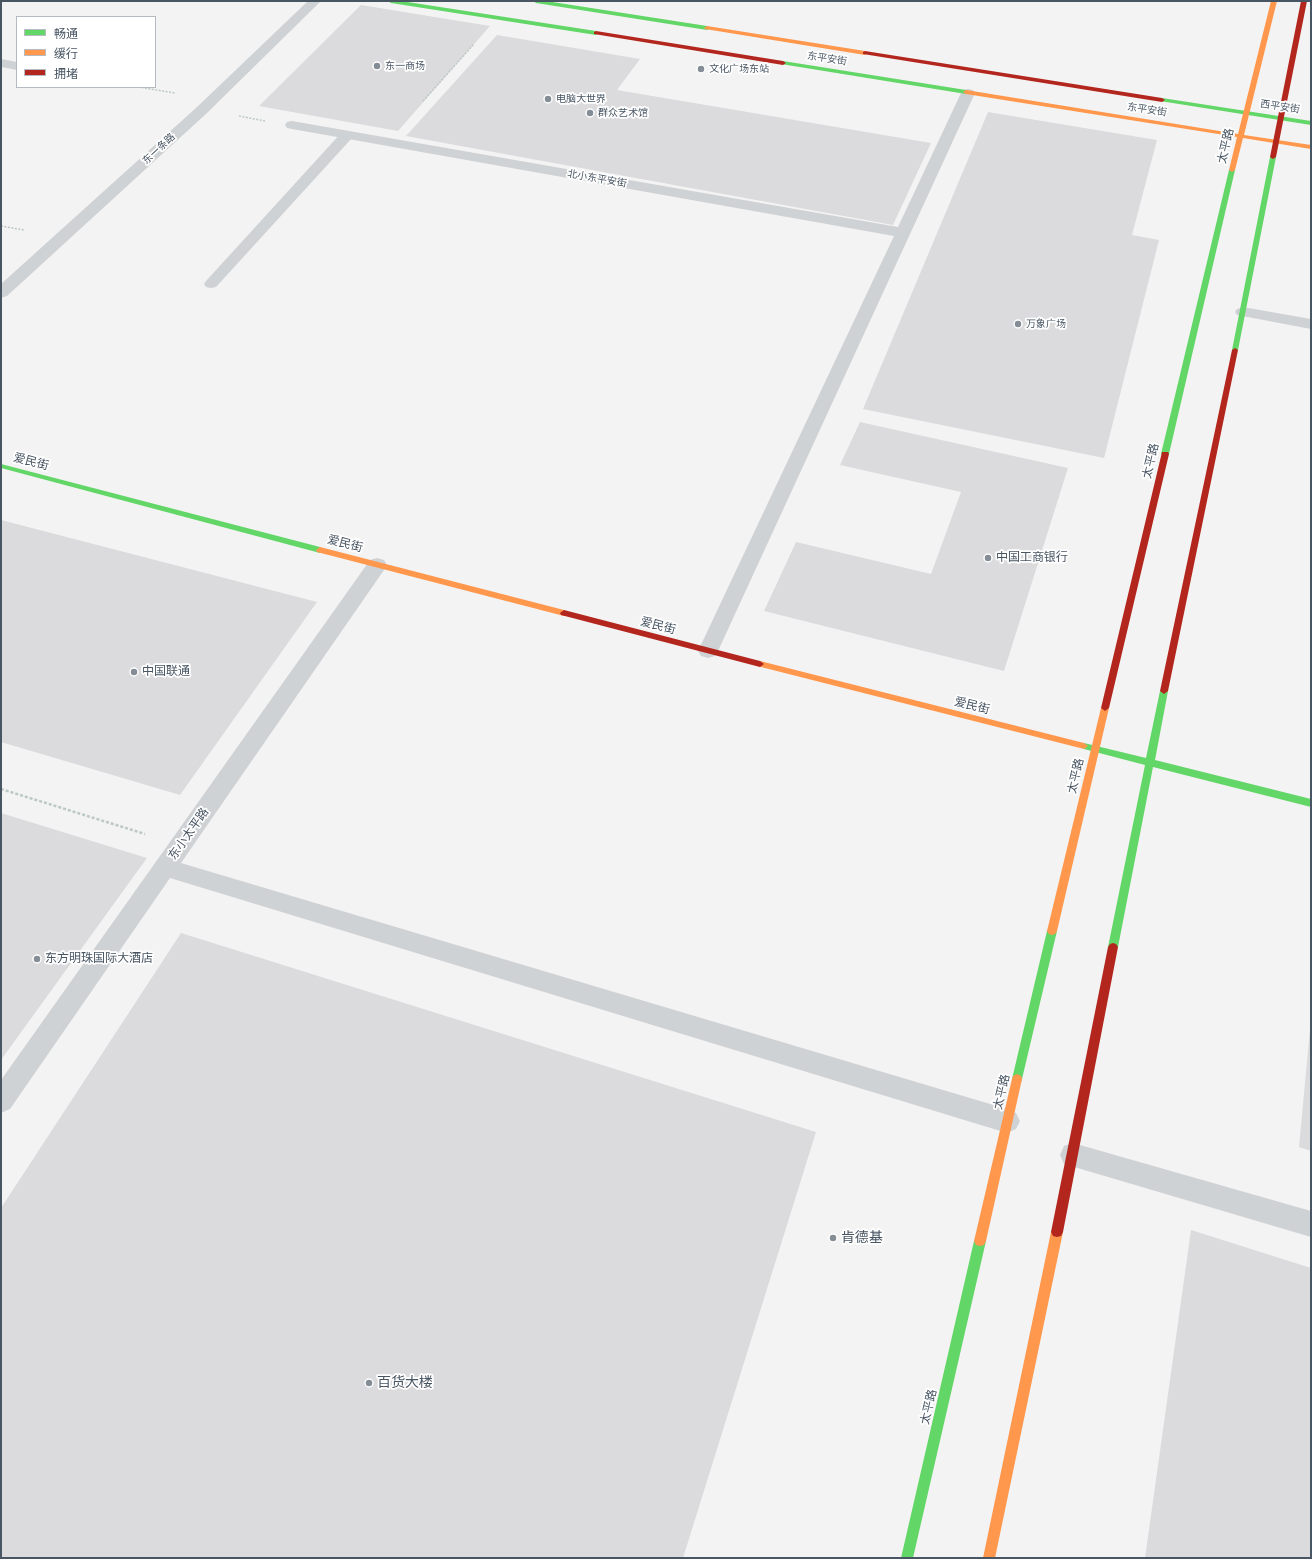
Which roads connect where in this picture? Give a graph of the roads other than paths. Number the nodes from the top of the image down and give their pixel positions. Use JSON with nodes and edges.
{"nodes":[{"id":1,"x":315,"y":1,"type":"edge"},
{"id":2,"x":391,"y":1,"type":"edge"},
{"id":3,"x":536,"y":1,"type":"edge"},
{"id":4,"x":1274,"y":1,"type":"edge"},
{"id":5,"x":1304,"y":1,"type":"edge"},
{"id":6,"x":1,"y":63,"type":"edge"},
{"id":7,"x":16,"y":66,"type":"edge"},
{"id":8,"x":968,"y":93,"type":"junction"},
{"id":9,"x":1246,"y":113,"type":"junction"},
{"id":10,"x":1281,"y":118,"type":"junction"},
{"id":11,"x":1311,"y":123,"type":"edge"},
{"id":12,"x":292,"y":126,"type":"road end"},
{"id":13,"x":347,"y":135,"type":"junction"},
{"id":14,"x":1240,"y":136,"type":"junction"},
{"id":15,"x":1276,"y":142,"type":"junction"},
{"id":16,"x":1311,"y":147,"type":"edge"},
{"id":17,"x":902,"y":233,"type":"junction"},
{"id":18,"x":211,"y":284,"type":"dead end"},
{"id":19,"x":1,"y":293,"type":"edge"},
{"id":20,"x":1243,"y":312,"type":"junction"},
{"id":21,"x":1311,"y":324,"type":"edge"},
{"id":22,"x":1,"y":466,"type":"edge"},
{"id":23,"x":377,"y":565,"type":"junction"},
{"id":24,"x":708,"y":651,"type":"junction"},
{"id":25,"x":1095,"y":750,"type":"junction"},
{"id":26,"x":1149,"y":764,"type":"junction"},
{"id":27,"x":1311,"y":803,"type":"edge"},
{"id":28,"x":166,"y":867,"type":"junction"},
{"id":29,"x":1,"y":1101,"type":"edge"},
{"id":30,"x":1007,"y":1121,"type":"junction"},
{"id":31,"x":1073,"y":1155,"type":"junction"},
{"id":32,"x":1311,"y":1224,"type":"edge"},
{"id":33,"x":907,"y":1558,"type":"edge"},
{"id":34,"x":989,"y":1558,"type":"edge"}],
"edges":[{"from":1,"to":19,"type":"street","name":"东一条路"},
{"from":2,"to":8,"type":"main road","name":"东平安街"},
{"from":3,"to":9,"type":"main road","name":"东平安街"},
{"from":4,"to":9,"type":"main road","name":"太平路"},
{"from":5,"to":10,"type":"main road"},
{"from":6,"to":7,"type":"street"},
{"from":8,"to":14,"type":"main road","name":"东平安街"},
{"from":8,"to":17,"type":"street"},
{"from":9,"to":10,"type":"main road","name":"西平安街"},
{"from":9,"to":14,"type":"main road","name":"太平路"},
{"from":10,"to":11,"type":"main road","name":"西平安街"},
{"from":10,"to":15,"type":"main road"},
{"from":12,"to":13,"type":"street","name":"北小东平安街"},
{"from":13,"to":17,"type":"street","name":"北小东平安街"},
{"from":13,"to":18,"type":"lane"},
{"from":14,"to":15,"type":"main road","name":"东平安街"},
{"from":14,"to":25,"type":"main road","name":"太平路"},
{"from":15,"to":16,"type":"main road"},
{"from":15,"to":20,"type":"main road"},
{"from":17,"to":24,"type":"street"},
{"from":20,"to":21,"type":"street"},
{"from":20,"to":26,"type":"main road"},
{"from":22,"to":23,"type":"main road","name":"爱民街"},
{"from":23,"to":24,"type":"main road","name":"爱民街"},
{"from":23,"to":28,"type":"street","name":"东小太平路"},
{"from":24,"to":25,"type":"main road","name":"爱民街"},
{"from":25,"to":26,"type":"main road","name":"爱民街"},
{"from":25,"to":30,"type":"main road","name":"太平路"},
{"from":26,"to":27,"type":"main road","name":"爱民街"},
{"from":26,"to":31,"type":"main road"},
{"from":28,"to":29,"type":"street","name":"东小太平路"},
{"from":28,"to":30,"type":"street"},
{"from":30,"to":33,"type":"main road","name":"太平路"},
{"from":31,"to":32,"type":"street"},
{"from":31,"to":34,"type":"main road"}]}
